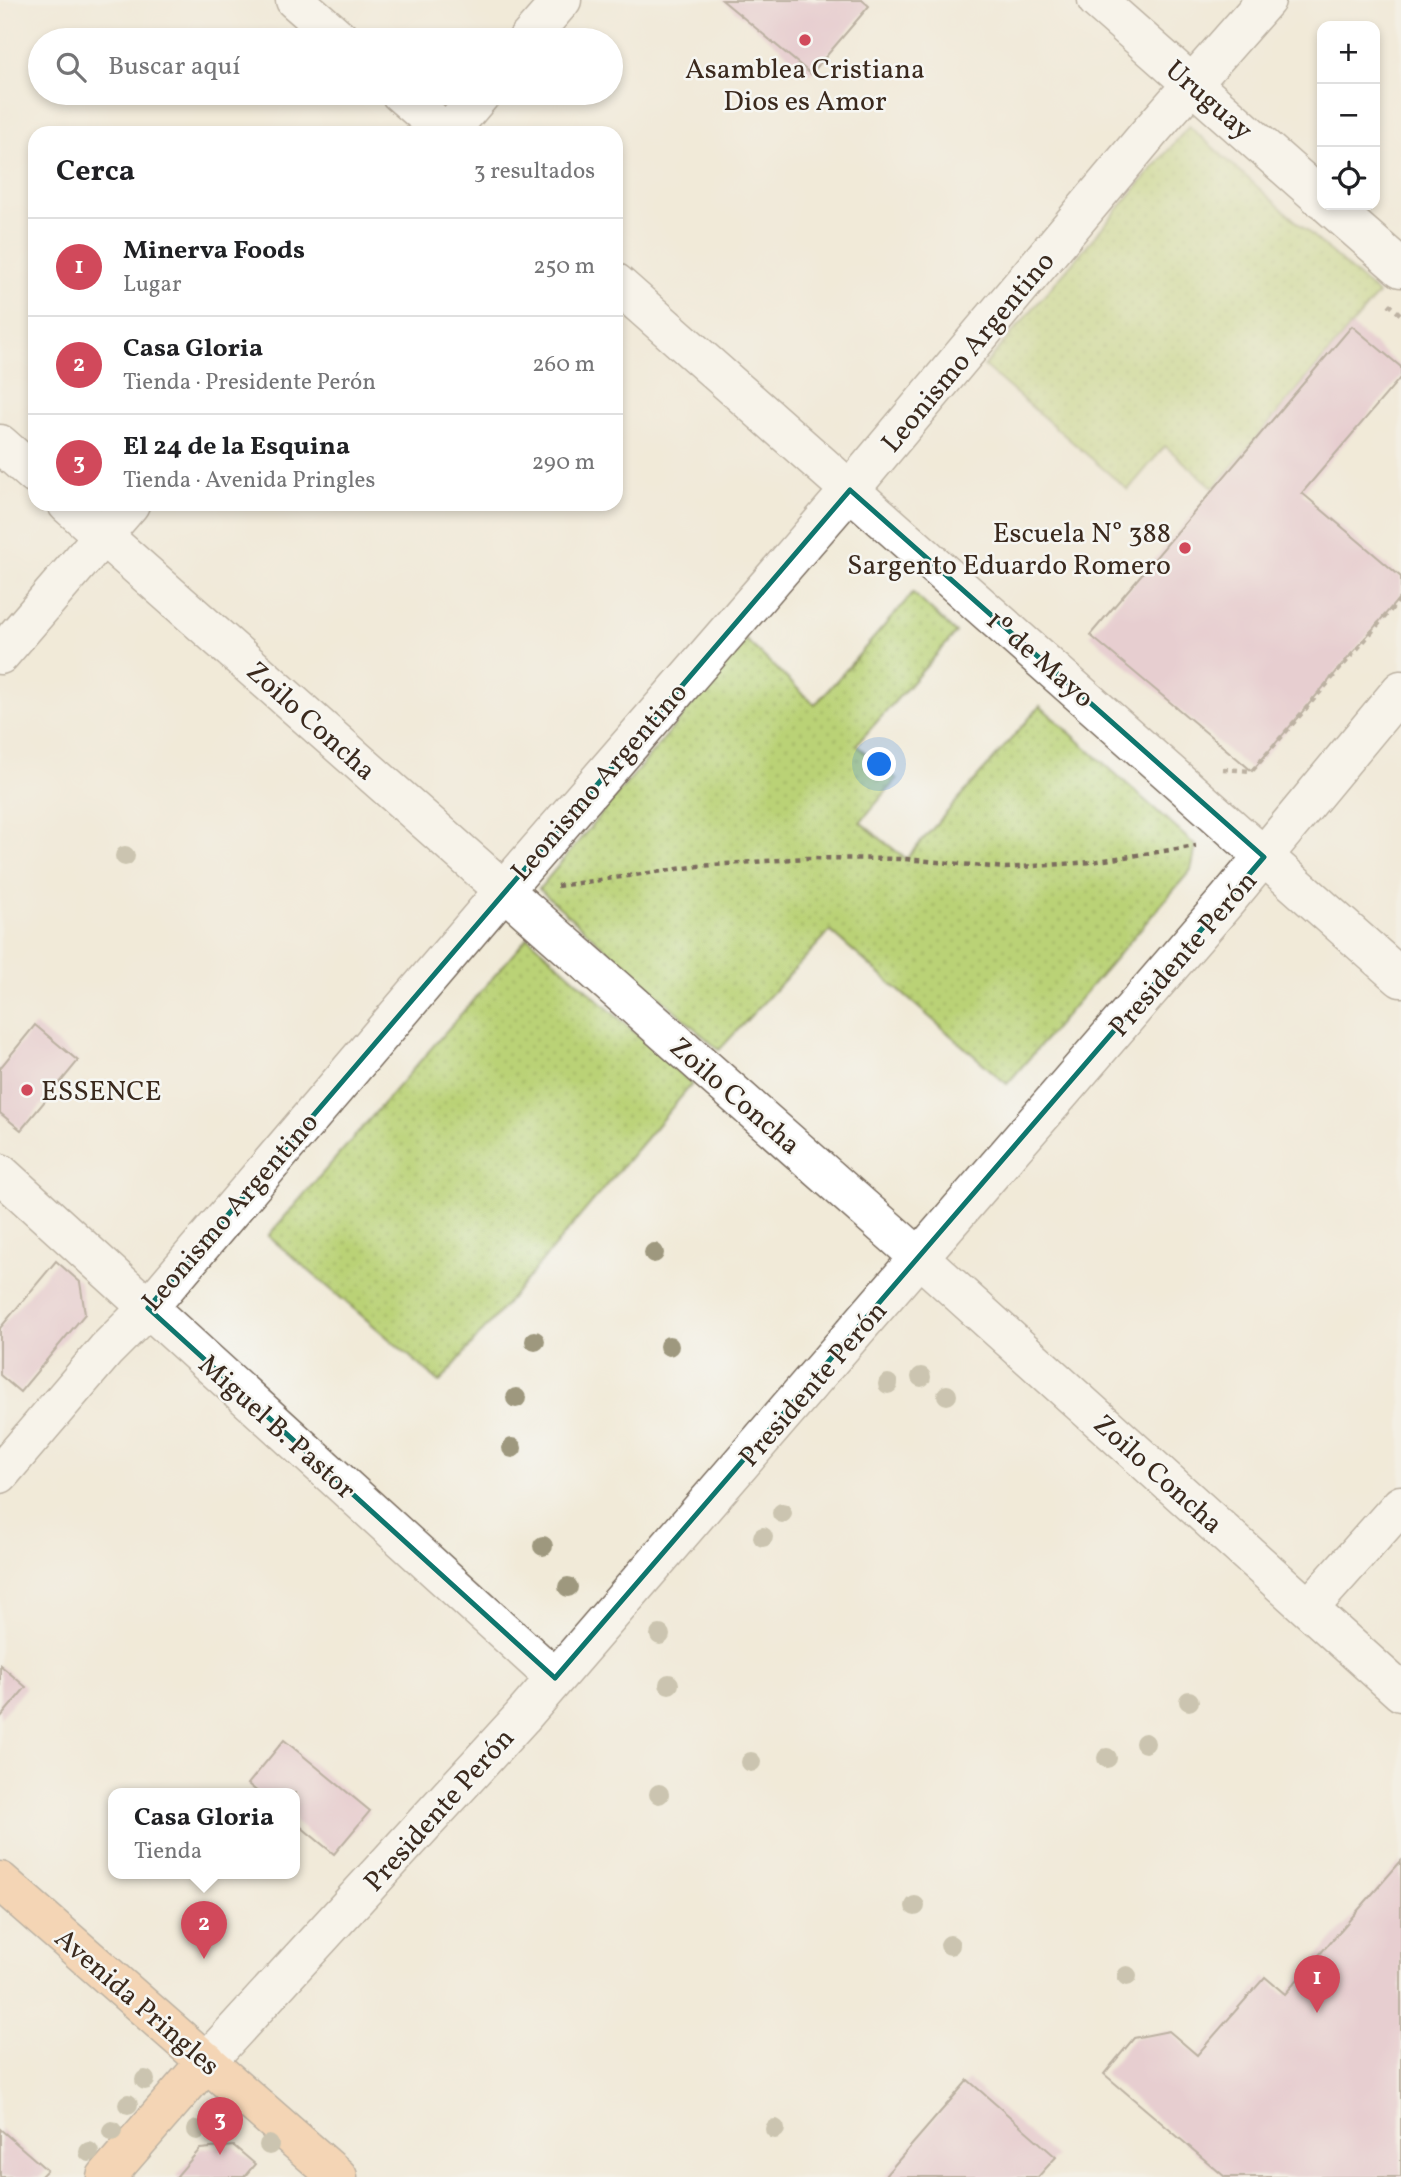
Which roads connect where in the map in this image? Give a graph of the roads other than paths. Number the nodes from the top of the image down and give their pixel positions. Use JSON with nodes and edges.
{"nodes":[{"id":1,"x":295,"y":0,"type":"edge"},
{"id":2,"x":562,"y":0,"type":"edge"},
{"id":3,"x":1097,"y":0,"type":"edge"},
{"id":4,"x":1266,"y":0,"type":"edge"},
{"id":5,"x":327,"y":28,"type":"edge"},
{"id":6,"x":538,"y":28,"type":"edge"},
{"id":7,"x":1191,"y":83,"type":"junction"},
{"id":8,"x":414,"y":105,"type":"edge"},
{"id":9,"x":472,"y":105,"type":"edge"},
{"id":10,"x":439,"y":126,"type":"edge"},
{"id":11,"x":453,"y":126,"type":"edge"},
{"id":12,"x":1317,"y":195,"type":"edge"},
{"id":13,"x":1335,"y":210,"type":"edge"},
{"id":14,"x":1401,"y":268,"type":"edge"},
{"id":15,"x":623,"y":290,"type":"edge"},
{"id":16,"x":0,"y":444,"type":"edge"},
{"id":17,"x":28,"y":469,"type":"edge"},
{"id":18,"x":850,"y":490,"type":"junction"},
{"id":19,"x":76,"y":511,"type":"edge"},
{"id":20,"x":124,"y":511,"type":"edge"},
{"id":21,"x":103,"y":535,"type":"junction"},
{"id":22,"x":0,"y":655,"type":"edge"},
{"id":23,"x":1401,"y":690,"type":"edge"},
{"id":24,"x":1250,"y":845,"type":"junction"},
{"id":25,"x":504,"y":890,"type":"junction"},
{"id":26,"x":1401,"y":978,"type":"edge"},
{"id":27,"x":0,"y":1173,"type":"edge"},
{"id":28,"x":920,"y":1258,"type":"junction"},
{"id":29,"x":148,"y":1308,"type":"junction"},
{"id":30,"x":0,"y":1474,"type":"edge"},
{"id":31,"x":1401,"y":1504,"type":"edge"},
{"id":32,"x":1309,"y":1608,"type":"junction"},
{"id":33,"x":555,"y":1678,"type":"junction"},
{"id":34,"x":1401,"y":1692,"type":"edge"},
{"id":35,"x":0,"y":1881,"type":"edge"},
{"id":36,"x":207,"y":2061,"type":"junction"},
{"id":37,"x":106,"y":2177,"type":"edge"},
{"id":38,"x":338,"y":2177,"type":"edge"}],
"edges":[{"from":1,"to":5,"type":"street"},
{"from":2,"to":6,"type":"street"},
{"from":3,"to":7,"type":"street","name":"Uruguay"},
{"from":4,"to":7,"type":"street","name":"Leonismo Argentino"},
{"from":7,"to":12,"type":"street","name":"Uruguay"},
{"from":7,"to":18,"type":"street","name":"Leonismo Argentino"},
{"from":8,"to":10,"type":"street"},
{"from":9,"to":11,"type":"street"},
{"from":13,"to":14,"type":"street"},
{"from":15,"to":18,"type":"street","name":"1º de Mayo"},
{"from":16,"to":17,"type":"street"},
{"from":18,"to":24,"type":"street","name":"1º de Mayo"},
{"from":18,"to":25,"type":"street","name":"Leonismo Argentino"},
{"from":19,"to":21,"type":"street","name":"Zoilo Concha"},
{"from":20,"to":21,"type":"street"},
{"from":21,"to":22,"type":"street"},
{"from":21,"to":25,"type":"street","name":"Zoilo Concha"},
{"from":23,"to":24,"type":"street","name":"Presidente Perón"},
{"from":24,"to":26,"type":"street","name":"1º de Mayo"},
{"from":24,"to":28,"type":"street","name":"Presidente Perón"},
{"from":25,"to":28,"type":"street","name":"Zoilo Concha"},
{"from":25,"to":29,"type":"street","name":"Leonismo Argentino"},
{"from":27,"to":29,"type":"street","name":"Miguel B. Pastor"},
{"from":28,"to":32,"type":"street","name":"Zoilo Concha"},
{"from":28,"to":33,"type":"street","name":"Presidente Perón"},
{"from":29,"to":30,"type":"street","name":"Leonismo Argentino"},
{"from":29,"to":33,"type":"street","name":"Miguel B. Pastor"},
{"from":31,"to":32,"type":"street"},
{"from":32,"to":34,"type":"street","name":"Zoilo Concha"},
{"from":33,"to":36,"type":"street","name":"Presidente Perón"},
{"from":35,"to":36,"type":"main road","name":"Avenida Pringles"},
{"from":36,"to":37,"type":"main road"},
{"from":36,"to":38,"type":"main road","name":"Avenida Pringles"}]}
